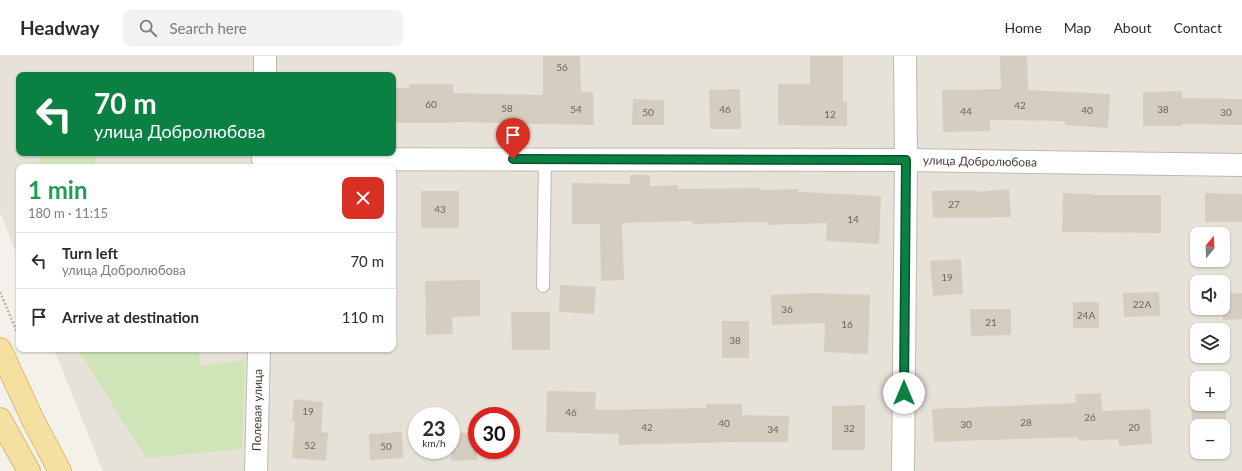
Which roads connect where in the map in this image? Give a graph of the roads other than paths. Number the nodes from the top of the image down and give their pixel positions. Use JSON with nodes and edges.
{"nodes":[{"id":1,"x":265,"y":56,"type":"edge"},
{"id":2,"x":905,"y":56,"type":"edge"},
{"id":3,"x":265,"y":72,"type":"edge"},
{"id":4,"x":545,"y":159,"type":"junction"},
{"id":5,"x":263,"y":160,"type":"edge"},
{"id":6,"x":906,"y":160,"type":"junction"},
{"id":7,"x":1242,"y":165,"type":"edge"},
{"id":8,"x":543,"y":286,"type":"dead end"},
{"id":9,"x":0,"y":349,"type":"edge"},
{"id":10,"x":258,"y":352,"type":"edge"},
{"id":11,"x":0,"y":419,"type":"edge"},
{"id":12,"x":256,"y":461,"type":"edge"},
{"id":13,"x":29,"y":471,"type":"edge"},
{"id":14,"x":60,"y":471,"type":"edge"},
{"id":15,"x":272,"y":471,"type":"edge"},
{"id":16,"x":903,"y":471,"type":"edge"}],
"edges":[{"from":1,"to":3,"type":"street"},
{"from":2,"to":6,"type":"street"},
{"from":4,"to":5,"type":"street","name":"улица Добролюбова"},
{"from":4,"to":6,"type":"street","name":"улица Добролюбова"},
{"from":4,"to":8,"type":"lane"},
{"from":6,"to":7,"type":"street","name":"улица Добролюбова"},
{"from":6,"to":16,"type":"street"},
{"from":9,"to":14,"type":"main road"},
{"from":10,"to":12,"type":"street","name":"Полевая улица"},
{"from":11,"to":13,"type":"main road"},
{"from":12,"to":15,"type":"street"}]}
